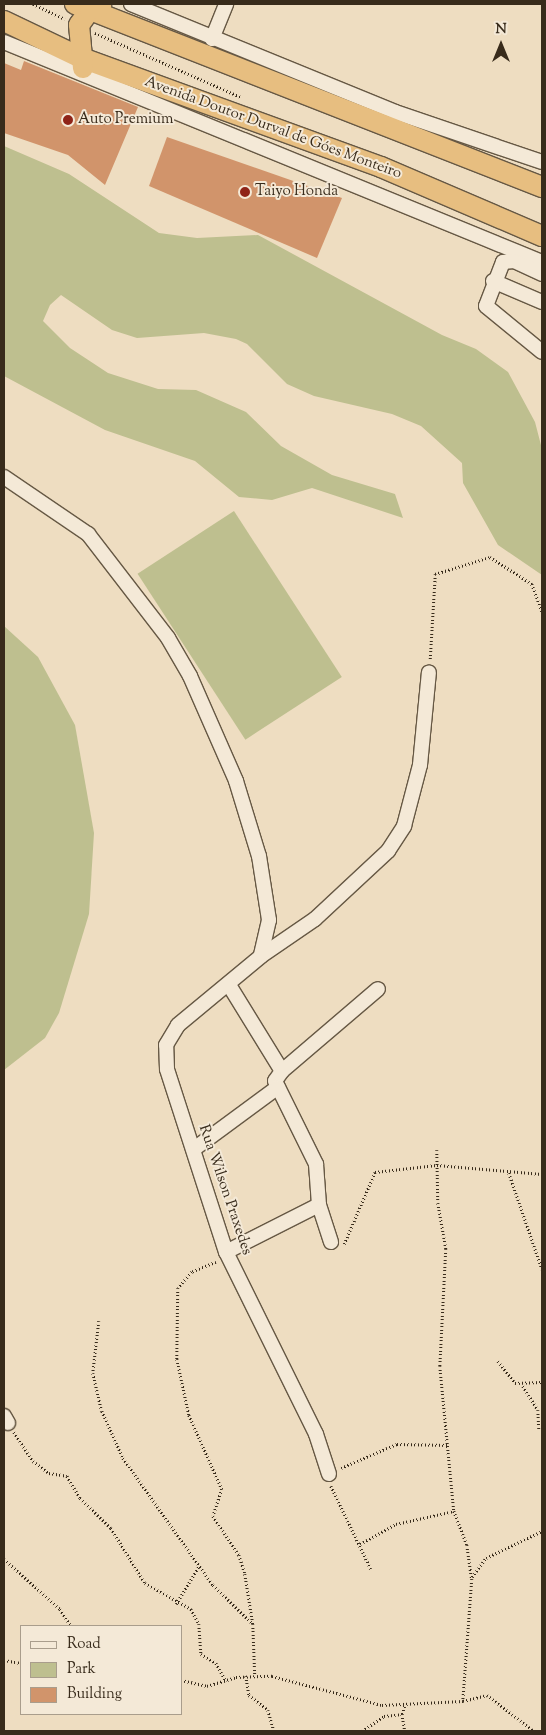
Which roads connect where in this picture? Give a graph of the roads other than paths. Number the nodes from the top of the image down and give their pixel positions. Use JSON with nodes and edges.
{"nodes":[{"id":1,"x":132,"y":4,"type":"edge"},
{"id":2,"x":226,"y":4,"type":"edge"},
{"id":3,"x":91,"y":6,"type":"edge"},
{"id":4,"x":4,"y":21,"type":"edge"},
{"id":5,"x":212,"y":39,"type":"junction"},
{"id":6,"x":4,"y":42,"type":"edge"},
{"id":7,"x":82,"y":65,"type":"junction"},
{"id":8,"x":398,"y":121,"type":"junction"},
{"id":9,"x":542,"y":162,"type":"edge"},
{"id":10,"x":542,"y":187,"type":"edge"},
{"id":11,"x":542,"y":236,"type":"edge"},
{"id":12,"x":542,"y":262,"type":"edge"},
{"id":13,"x":542,"y":274,"type":"edge"},
{"id":14,"x":493,"y":281,"type":"junction"},
{"id":15,"x":542,"y":302,"type":"edge"},
{"id":16,"x":542,"y":352,"type":"edge"},
{"id":17,"x":4,"y":477,"type":"edge"},
{"id":18,"x":429,"y":672,"type":"road end"},
{"id":19,"x":261,"y":956,"type":"junction"},
{"id":20,"x":229,"y":985,"type":"junction"},
{"id":21,"x":378,"y":989,"type":"dead end"},
{"id":22,"x":282,"y":1071,"type":"junction"},
{"id":23,"x":278,"y":1087,"type":"junction"},
{"id":24,"x":194,"y":1149,"type":"junction"},
{"id":25,"x":319,"y":1204,"type":"junction"},
{"id":26,"x":330,"y":1242,"type":"road end"},
{"id":27,"x":227,"y":1254,"type":"junction"},
{"id":28,"x":329,"y":1474,"type":"road end"}],
"edges":[{"from":1,"to":5,"type":"street"},
{"from":2,"to":5,"type":"street"},
{"from":3,"to":7,"type":"highway"},
{"from":3,"to":8,"type":"highway"},
{"from":4,"to":7,"type":"highway","name":"Avenida Doutor Durval de Góes Monteiro"},
{"from":5,"to":8,"type":"street"},
{"from":6,"to":7,"type":"street"},
{"from":7,"to":11,"type":"highway","name":"Avenida Doutor Durval de Góes Monteiro"},
{"from":7,"to":12,"type":"street"},
{"from":8,"to":9,"type":"street"},
{"from":8,"to":10,"type":"highway"},
{"from":13,"to":14,"type":"street"},
{"from":14,"to":15,"type":"street"},
{"from":14,"to":16,"type":"street"},
{"from":17,"to":19,"type":"street"},
{"from":18,"to":19,"type":"street","name":"Rua Wilson Praxedes"},
{"from":19,"to":20,"type":"street","name":"Rua Wilson Praxedes"},
{"from":20,"to":22,"type":"street"},
{"from":20,"to":24,"type":"street","name":"Rua Wilson Praxedes"},
{"from":21,"to":22,"type":"street"},
{"from":22,"to":23,"type":"street"},
{"from":23,"to":24,"type":"street"},
{"from":23,"to":25,"type":"street"},
{"from":24,"to":27,"type":"street","name":"Rua Wilson Praxedes"},
{"from":25,"to":26,"type":"street"},
{"from":25,"to":27,"type":"street"},
{"from":27,"to":28,"type":"street","name":"Rua Wilson Praxedes"}]}
